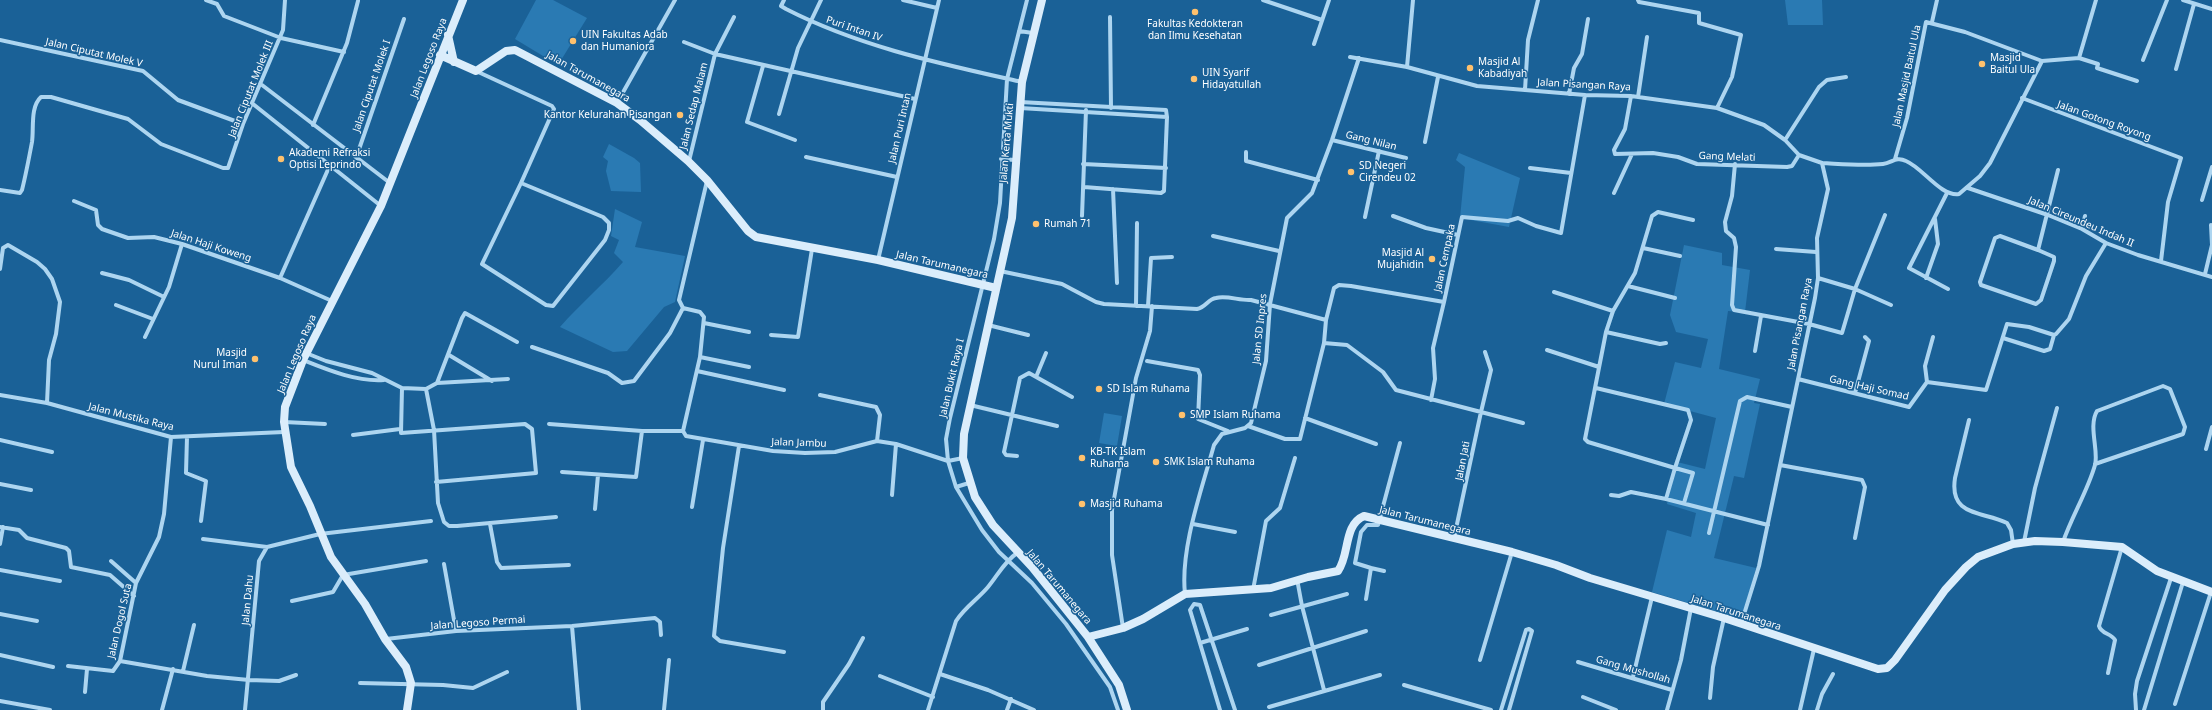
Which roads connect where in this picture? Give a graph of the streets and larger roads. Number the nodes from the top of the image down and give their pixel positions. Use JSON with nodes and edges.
{"nodes":[{"id":1,"x":206,"y":0,"type":"edge"},
{"id":2,"x":285,"y":0,"type":"edge"},
{"id":3,"x":463,"y":0,"type":"edge"},
{"id":4,"x":675,"y":0,"type":"edge"},
{"id":5,"x":784,"y":0,"type":"edge"},
{"id":6,"x":821,"y":0,"type":"edge"},
{"id":7,"x":903,"y":0,"type":"edge"},
{"id":8,"x":939,"y":0,"type":"edge"},
{"id":9,"x":1026,"y":0,"type":"edge"},
{"id":10,"x":1042,"y":0,"type":"edge"},
{"id":11,"x":1263,"y":0,"type":"edge"},
{"id":12,"x":1329,"y":0,"type":"edge"},
{"id":13,"x":1412,"y":0,"type":"edge"},
{"id":14,"x":1538,"y":0,"type":"edge"},
{"id":15,"x":1638,"y":0,"type":"edge"},
{"id":16,"x":1937,"y":0,"type":"edge"},
{"id":17,"x":2096,"y":0,"type":"edge"},
{"id":18,"x":2167,"y":0,"type":"edge"},
{"id":19,"x":2183,"y":0,"type":"edge"},
{"id":20,"x":358,"y":1,"type":"dead end"},
{"id":21,"x":2194,"y":4,"type":"junction"},
{"id":22,"x":937,"y":8,"type":"junction"},
{"id":23,"x":2212,"y":9,"type":"edge"},
{"id":24,"x":734,"y":17,"type":"dead end"},
{"id":25,"x":1110,"y":17,"type":"dead end"},
{"id":26,"x":404,"y":19,"type":"dead end"},
{"id":27,"x":1588,"y":19,"type":"dead end"},
{"id":28,"x":1322,"y":20,"type":"junction"},
{"id":29,"x":810,"y":22,"type":"junction"},
{"id":30,"x":1932,"y":22,"type":"junction"},
{"id":31,"x":1019,"y":31,"type":"junction"},
{"id":32,"x":1033,"y":33,"type":"junction"},
{"id":33,"x":448,"y":35,"type":"junction"},
{"id":34,"x":1647,"y":37,"type":"dead end"},
{"id":35,"x":281,"y":38,"type":"junction"},
{"id":36,"x":0,"y":40,"type":"edge"},
{"id":37,"x":684,"y":42,"type":"dead end"},
{"id":38,"x":1314,"y":44,"type":"dead end"},
{"id":39,"x":344,"y":52,"type":"junction"},
{"id":40,"x":715,"y":54,"type":"junction"},
{"id":41,"x":440,"y":55,"type":"junction"},
{"id":42,"x":1350,"y":56,"type":"dead end"},
{"id":43,"x":1358,"y":58,"type":"junction"},
{"id":44,"x":2079,"y":58,"type":"junction"},
{"id":45,"x":924,"y":60,"type":"junction"},
{"id":46,"x":2143,"y":60,"type":"dead end"},
{"id":47,"x":2042,"y":61,"type":"junction"},
{"id":48,"x":454,"y":62,"type":"junction"},
{"id":49,"x":763,"y":66,"type":"junction"},
{"id":50,"x":1407,"y":68,"type":"junction"},
{"id":51,"x":2176,"y":69,"type":"dead end"},
{"id":52,"x":479,"y":70,"type":"junction"},
{"id":53,"x":791,"y":72,"type":"junction"},
{"id":54,"x":1438,"y":77,"type":"junction"},
{"id":55,"x":1846,"y":77,"type":"dead end"},
{"id":56,"x":1007,"y":79,"type":"junction"},
{"id":57,"x":2137,"y":81,"type":"dead end"},
{"id":58,"x":1022,"y":82,"type":"junction"},
{"id":59,"x":262,"y":85,"type":"junction"},
{"id":60,"x":1525,"y":90,"type":"junction"},
{"id":61,"x":1569,"y":94,"type":"junction"},
{"id":62,"x":1585,"y":95,"type":"junction"},
{"id":63,"x":1631,"y":96,"type":"junction"},
{"id":64,"x":1638,"y":97,"type":"junction"},
{"id":65,"x":2022,"y":98,"type":"junction"},
{"id":66,"x":915,"y":99,"type":"junction"},
{"id":67,"x":617,"y":103,"type":"junction"},
{"id":68,"x":253,"y":104,"type":"junction"},
{"id":69,"x":1056,"y":104,"type":"junction"},
{"id":70,"x":1020,"y":105,"type":"junction"},
{"id":71,"x":1086,"y":106,"type":"junction"},
{"id":72,"x":1111,"y":107,"type":"junction"},
{"id":73,"x":1717,"y":108,"type":"junction"},
{"id":74,"x":1055,"y":110,"type":"junction"},
{"id":75,"x":1086,"y":111,"type":"junction"},
{"id":76,"x":1111,"y":113,"type":"junction"},
{"id":77,"x":779,"y":114,"type":"dead end"},
{"id":78,"x":1167,"y":117,"type":"junction"},
{"id":79,"x":243,"y":124,"type":"junction"},
{"id":80,"x":313,"y":125,"type":"junction"},
{"id":81,"x":795,"y":140,"type":"dead end"},
{"id":82,"x":1332,"y":140,"type":"junction"},
{"id":83,"x":1785,"y":140,"type":"junction"},
{"id":84,"x":1425,"y":142,"type":"dead end"},
{"id":85,"x":1379,"y":151,"type":"junction"},
{"id":86,"x":1246,"y":152,"type":"dead end"},
{"id":87,"x":1632,"y":154,"type":"junction"},
{"id":88,"x":1799,"y":154,"type":"junction"},
{"id":89,"x":806,"y":157,"type":"dead end"},
{"id":90,"x":356,"y":158,"type":"junction"},
{"id":91,"x":1406,"y":158,"type":"dead end"},
{"id":92,"x":1001,"y":159,"type":"junction"},
{"id":93,"x":1895,"y":159,"type":"junction"},
{"id":94,"x":1015,"y":160,"type":"junction"},
{"id":95,"x":688,"y":161,"type":"junction"},
{"id":96,"x":1822,"y":163,"type":"junction"},
{"id":97,"x":1083,"y":164,"type":"junction"},
{"id":98,"x":1735,"y":164,"type":"junction"},
{"id":99,"x":330,"y":165,"type":"junction"},
{"id":100,"x":2212,"y":167,"type":"edge"},
{"id":101,"x":1166,"y":168,"type":"junction"},
{"id":102,"x":1530,"y":168,"type":"dead end"},
{"id":103,"x":2058,"y":170,"type":"dead end"},
{"id":104,"x":1571,"y":173,"type":"junction"},
{"id":105,"x":897,"y":177,"type":"junction"},
{"id":106,"x":707,"y":180,"type":"junction"},
{"id":107,"x":1318,"y":180,"type":"junction"},
{"id":108,"x":521,"y":183,"type":"junction"},
{"id":109,"x":390,"y":184,"type":"junction"},
{"id":110,"x":1084,"y":187,"type":"junction"},
{"id":111,"x":1968,"y":188,"type":"junction"},
{"id":112,"x":0,"y":190,"type":"edge"},
{"id":113,"x":1112,"y":190,"type":"junction"},
{"id":114,"x":1614,"y":193,"type":"dead end"},
{"id":115,"x":1947,"y":193,"type":"junction"},
{"id":116,"x":2202,"y":200,"type":"dead end"},
{"id":117,"x":74,"y":201,"type":"dead end"},
{"id":118,"x":381,"y":206,"type":"junction"},
{"id":119,"x":1885,"y":215,"type":"dead end"},
{"id":120,"x":2048,"y":215,"type":"junction"},
{"id":121,"x":1082,"y":216,"type":"dead end"},
{"id":122,"x":1393,"y":216,"type":"dead end"},
{"id":123,"x":2085,"y":216,"type":"dead end"},
{"id":124,"x":1365,"y":217,"type":"dead end"},
{"id":125,"x":1934,"y":219,"type":"junction"},
{"id":126,"x":1693,"y":220,"type":"dead end"},
{"id":127,"x":1137,"y":222,"type":"dead end"},
{"id":128,"x":2211,"y":225,"type":"edge"},
{"id":129,"x":2082,"y":229,"type":"junction"},
{"id":130,"x":1458,"y":235,"type":"junction"},
{"id":131,"x":1213,"y":236,"type":"dead end"},
{"id":132,"x":2106,"y":243,"type":"junction"},
{"id":133,"x":182,"y":244,"type":"junction"},
{"id":134,"x":2,"y":245,"type":"edge"},
{"id":135,"x":1643,"y":248,"type":"junction"},
{"id":136,"x":812,"y":249,"type":"junction"},
{"id":137,"x":1776,"y":249,"type":"dead end"},
{"id":138,"x":2038,"y":250,"type":"junction"},
{"id":139,"x":1279,"y":251,"type":"junction"},
{"id":140,"x":1816,"y":252,"type":"junction"},
{"id":141,"x":1680,"y":256,"type":"dead end"},
{"id":142,"x":1172,"y":257,"type":"dead end"},
{"id":143,"x":878,"y":260,"type":"junction"},
{"id":144,"x":2160,"y":261,"type":"junction"},
{"id":145,"x":0,"y":269,"type":"edge"},
{"id":146,"x":1000,"y":271,"type":"junction"},
{"id":147,"x":102,"y":272,"type":"dead end"},
{"id":148,"x":2205,"y":274,"type":"junction"},
{"id":149,"x":2212,"y":277,"type":"edge"},
{"id":150,"x":280,"y":278,"type":"junction"},
{"id":151,"x":1818,"y":278,"type":"junction"},
{"id":152,"x":1926,"y":278,"type":"junction"},
{"id":153,"x":1117,"y":283,"type":"dead end"},
{"id":154,"x":1628,"y":286,"type":"junction"},
{"id":155,"x":989,"y":287,"type":"junction"},
{"id":156,"x":1948,"y":288,"type":"dead end"},
{"id":157,"x":1855,"y":289,"type":"junction"},
{"id":158,"x":1554,"y":292,"type":"dead end"},
{"id":159,"x":164,"y":297,"type":"junction"},
{"id":160,"x":1675,"y":298,"type":"dead end"},
{"id":161,"x":332,"y":301,"type":"junction"},
{"id":162,"x":1444,"y":302,"type":"junction"},
{"id":163,"x":1270,"y":304,"type":"junction"},
{"id":164,"x":116,"y":305,"type":"dead end"},
{"id":165,"x":1891,"y":305,"type":"dead end"},
{"id":166,"x":1136,"y":306,"type":"junction"},
{"id":167,"x":1150,"y":306,"type":"junction"},
{"id":168,"x":683,"y":308,"type":"junction"},
{"id":169,"x":1613,"y":312,"type":"junction"},
{"id":170,"x":1761,"y":316,"type":"junction"},
{"id":171,"x":153,"y":319,"type":"junction"},
{"id":172,"x":1326,"y":320,"type":"junction"},
{"id":173,"x":704,"y":323,"type":"junction"},
{"id":174,"x":1809,"y":324,"type":"junction"},
{"id":175,"x":988,"y":325,"type":"junction"},
{"id":176,"x":749,"y":332,"type":"dead end"},
{"id":177,"x":1606,"y":332,"type":"junction"},
{"id":178,"x":771,"y":335,"type":"dead end"},
{"id":179,"x":1028,"y":335,"type":"dead end"},
{"id":180,"x":2054,"y":335,"type":"junction"},
{"id":181,"x":1865,"y":336,"type":"dead end"},
{"id":182,"x":145,"y":337,"type":"dead end"},
{"id":183,"x":1934,"y":337,"type":"dead end"},
{"id":184,"x":2003,"y":338,"type":"junction"},
{"id":185,"x":517,"y":342,"type":"dead end"},
{"id":186,"x":1324,"y":343,"type":"junction"},
{"id":187,"x":1666,"y":343,"type":"dead end"},
{"id":188,"x":532,"y":347,"type":"dead end"},
{"id":189,"x":1547,"y":350,"type":"dead end"},
{"id":190,"x":1755,"y":351,"type":"dead end"},
{"id":191,"x":1484,"y":352,"type":"dead end"},
{"id":192,"x":1046,"y":353,"type":"dead end"},
{"id":193,"x":449,"y":355,"type":"junction"},
{"id":194,"x":307,"y":357,"type":"junction"},
{"id":195,"x":700,"y":357,"type":"junction"},
{"id":196,"x":1146,"y":361,"type":"dead end"},
{"id":197,"x":311,"y":364,"type":"junction"},
{"id":198,"x":749,"y":367,"type":"dead end"},
{"id":199,"x":1599,"y":367,"type":"junction"},
{"id":200,"x":697,"y":371,"type":"junction"},
{"id":201,"x":1036,"y":377,"type":"junction"},
{"id":202,"x":508,"y":379,"type":"dead end"},
{"id":203,"x":1798,"y":379,"type":"junction"},
{"id":204,"x":385,"y":380,"type":"junction"},
{"id":205,"x":493,"y":381,"type":"junction"},
{"id":206,"x":1927,"y":382,"type":"junction"},
{"id":207,"x":438,"y":383,"type":"junction"},
{"id":208,"x":402,"y":388,"type":"junction"},
{"id":209,"x":1596,"y":388,"type":"junction"},
{"id":210,"x":426,"y":390,"type":"junction"},
{"id":211,"x":784,"y":390,"type":"dead end"},
{"id":212,"x":1855,"y":394,"type":"junction"},
{"id":213,"x":0,"y":395,"type":"edge"},
{"id":214,"x":820,"y":395,"type":"dead end"},
{"id":215,"x":1072,"y":397,"type":"dead end"},
{"id":216,"x":1431,"y":400,"type":"junction"},
{"id":217,"x":47,"y":403,"type":"junction"},
{"id":218,"x":970,"y":405,"type":"junction"},
{"id":219,"x":1792,"y":406,"type":"junction"},
{"id":220,"x":2057,"y":408,"type":"dead end"},
{"id":221,"x":1481,"y":412,"type":"junction"},
{"id":222,"x":1011,"y":415,"type":"junction"},
{"id":223,"x":1305,"y":418,"type":"junction"},
{"id":224,"x":1969,"y":420,"type":"dead end"},
{"id":225,"x":284,"y":422,"type":"junction"},
{"id":226,"x":1523,"y":422,"type":"dead end"},
{"id":227,"x":325,"y":424,"type":"dead end"},
{"id":228,"x":548,"y":424,"type":"dead end"},
{"id":229,"x":1057,"y":426,"type":"dead end"},
{"id":230,"x":1248,"y":426,"type":"junction"},
{"id":231,"x":2212,"y":427,"type":"edge"},
{"id":232,"x":400,"y":429,"type":"junction"},
{"id":233,"x":434,"y":430,"type":"junction"},
{"id":234,"x":642,"y":431,"type":"junction"},
{"id":235,"x":683,"y":431,"type":"junction"},
{"id":236,"x":284,"y":432,"type":"junction"},
{"id":237,"x":1229,"y":432,"type":"junction"},
{"id":238,"x":353,"y":436,"type":"dead end"},
{"id":239,"x":171,"y":437,"type":"junction"},
{"id":240,"x":188,"y":437,"type":"junction"},
{"id":241,"x":0,"y":440,"type":"edge"},
{"id":242,"x":704,"y":440,"type":"junction"},
{"id":243,"x":877,"y":441,"type":"junction"},
{"id":244,"x":1400,"y":443,"type":"dead end"},
{"id":245,"x":896,"y":444,"type":"junction"},
{"id":246,"x":1376,"y":444,"type":"dead end"},
{"id":247,"x":739,"y":446,"type":"junction"},
{"id":248,"x":2206,"y":449,"type":"dead end"},
{"id":249,"x":52,"y":452,"type":"dead end"},
{"id":250,"x":1017,"y":456,"type":"dead end"},
{"id":251,"x":1294,"y":458,"type":"dead end"},
{"id":252,"x":961,"y":459,"type":"junction"},
{"id":253,"x":949,"y":461,"type":"junction"},
{"id":254,"x":2095,"y":464,"type":"junction"},
{"id":255,"x":1780,"y":465,"type":"junction"},
{"id":256,"x":1675,"y":468,"type":"junction"},
{"id":257,"x":562,"y":472,"type":"dead end"},
{"id":258,"x":598,"y":475,"type":"junction"},
{"id":259,"x":436,"y":482,"type":"junction"},
{"id":260,"x":969,"y":483,"type":"junction"},
{"id":261,"x":0,"y":484,"type":"edge"},
{"id":262,"x":956,"y":487,"type":"junction"},
{"id":263,"x":32,"y":490,"type":"dead end"},
{"id":264,"x":892,"y":495,"type":"dead end"},
{"id":265,"x":1610,"y":495,"type":"dead end"},
{"id":266,"x":1666,"y":499,"type":"junction"},
{"id":267,"x":1686,"y":504,"type":"junction"},
{"id":268,"x":692,"y":507,"type":"dead end"},
{"id":269,"x":595,"y":510,"type":"dead end"},
{"id":270,"x":1713,"y":511,"type":"junction"},
{"id":271,"x":556,"y":517,"type":"dead end"},
{"id":272,"x":1380,"y":519,"type":"junction"},
{"id":273,"x":200,"y":521,"type":"dead end"},
{"id":274,"x":431,"y":521,"type":"dead end"},
{"id":275,"x":490,"y":524,"type":"junction"},
{"id":276,"x":1193,"y":524,"type":"junction"},
{"id":277,"x":1768,"y":525,"type":"junction"},
{"id":278,"x":1,"y":527,"type":"edge"},
{"id":279,"x":1235,"y":532,"type":"dead end"},
{"id":280,"x":320,"y":534,"type":"junction"},
{"id":281,"x":1709,"y":534,"type":"dead end"},
{"id":282,"x":1854,"y":538,"type":"dead end"},
{"id":283,"x":203,"y":539,"type":"dead end"},
{"id":284,"x":1454,"y":539,"type":"junction"},
{"id":285,"x":2024,"y":542,"type":"junction"},
{"id":286,"x":2063,"y":542,"type":"junction"},
{"id":287,"x":0,"y":544,"type":"edge"},
{"id":288,"x":2013,"y":544,"type":"junction"},
{"id":289,"x":2122,"y":546,"type":"junction"},
{"id":290,"x":267,"y":547,"type":"junction"},
{"id":291,"x":1512,"y":552,"type":"junction"},
{"id":292,"x":1012,"y":557,"type":"junction"},
{"id":293,"x":111,"y":561,"type":"dead end"},
{"id":294,"x":426,"y":561,"type":"dead end"},
{"id":295,"x":444,"y":564,"type":"dead end"},
{"id":296,"x":569,"y":565,"type":"dead end"},
{"id":297,"x":1371,"y":568,"type":"junction"},
{"id":298,"x":0,"y":570,"type":"edge"},
{"id":299,"x":1384,"y":571,"type":"dead end"},
{"id":300,"x":343,"y":575,"type":"junction"},
{"id":301,"x":2171,"y":578,"type":"junction"},
{"id":302,"x":1298,"y":579,"type":"junction"},
{"id":303,"x":60,"y":581,"type":"dead end"},
{"id":304,"x":2183,"y":582,"type":"junction"},
{"id":305,"x":136,"y":584,"type":"junction"},
{"id":306,"x":1253,"y":590,"type":"junction"},
{"id":307,"x":2211,"y":592,"type":"edge"},
{"id":308,"x":1185,"y":594,"type":"junction"},
{"id":309,"x":1347,"y":594,"type":"dead end"},
{"id":310,"x":134,"y":596,"type":"junction"},
{"id":311,"x":1652,"y":597,"type":"junction"},
{"id":312,"x":1366,"y":599,"type":"dead end"},
{"id":313,"x":292,"y":601,"type":"dead end"},
{"id":314,"x":1302,"y":606,"type":"junction"},
{"id":315,"x":1691,"y":608,"type":"junction"},
{"id":316,"x":0,"y":614,"type":"edge"},
{"id":317,"x":1271,"y":615,"type":"dead end"},
{"id":318,"x":1724,"y":618,"type":"junction"},
{"id":319,"x":38,"y":621,"type":"dead end"},
{"id":320,"x":1741,"y":624,"type":"junction"},
{"id":321,"x":194,"y":625,"type":"dead end"},
{"id":322,"x":572,"y":626,"type":"junction"},
{"id":323,"x":1123,"y":628,"type":"junction"},
{"id":324,"x":1247,"y":629,"type":"dead end"},
{"id":325,"x":456,"y":631,"type":"junction"},
{"id":326,"x":1366,"y":631,"type":"dead end"},
{"id":327,"x":661,"y":635,"type":"dead end"},
{"id":328,"x":1088,"y":636,"type":"junction"},
{"id":329,"x":863,"y":638,"type":"dead end"},
{"id":330,"x":385,"y":639,"type":"junction"},
{"id":331,"x":1212,"y":639,"type":"junction"},
{"id":332,"x":1200,"y":643,"type":"junction"},
{"id":333,"x":1313,"y":648,"type":"junction"},
{"id":334,"x":1814,"y":649,"type":"junction"},
{"id":335,"x":784,"y":652,"type":"dead end"},
{"id":336,"x":0,"y":655,"type":"edge"},
{"id":337,"x":669,"y":660,"type":"dead end"},
{"id":338,"x":1480,"y":660,"type":"dead end"},
{"id":339,"x":120,"y":661,"type":"junction"},
{"id":340,"x":1578,"y":662,"type":"dead end"},
{"id":341,"x":1259,"y":665,"type":"dead end"},
{"id":342,"x":68,"y":666,"type":"dead end"},
{"id":343,"x":53,"y":667,"type":"dead end"},
{"id":344,"x":87,"y":669,"type":"junction"},
{"id":345,"x":172,"y":669,"type":"junction"},
{"id":346,"x":183,"y":671,"type":"junction"},
{"id":347,"x":507,"y":672,"type":"dead end"},
{"id":348,"x":2108,"y":673,"type":"dead end"},
{"id":349,"x":940,"y":674,"type":"junction"},
{"id":350,"x":1833,"y":674,"type":"dead end"},
{"id":351,"x":296,"y":675,"type":"dead end"},
{"id":352,"x":1380,"y":675,"type":"dead end"},
{"id":353,"x":880,"y":676,"type":"dead end"},
{"id":354,"x":1633,"y":677,"type":"junction"},
{"id":355,"x":249,"y":680,"type":"junction"},
{"id":356,"x":360,"y":683,"type":"dead end"},
{"id":357,"x":411,"y":683,"type":"junction"},
{"id":358,"x":1404,"y":685,"type":"dead end"},
{"id":359,"x":1324,"y":690,"type":"junction"},
{"id":360,"x":1672,"y":690,"type":"junction"},
{"id":361,"x":85,"y":692,"type":"dead end"},
{"id":362,"x":933,"y":697,"type":"junction"},
{"id":363,"x":1583,"y":697,"type":"dead end"},
{"id":364,"x":1710,"y":698,"type":"dead end"},
{"id":365,"x":1011,"y":699,"type":"junction"},
{"id":366,"x":0,"y":702,"type":"edge"},
{"id":367,"x":2175,"y":704,"type":"dead end"},
{"id":368,"x":1269,"y":707,"type":"dead end"},
{"id":369,"x":50,"y":710,"type":"edge"},
{"id":370,"x":162,"y":710,"type":"edge"},
{"id":371,"x":245,"y":710,"type":"edge"},
{"id":372,"x":407,"y":710,"type":"edge"},
{"id":373,"x":579,"y":710,"type":"edge"},
{"id":374,"x":664,"y":710,"type":"edge"},
{"id":375,"x":823,"y":710,"type":"edge"},
{"id":376,"x":928,"y":710,"type":"edge"},
{"id":377,"x":1007,"y":710,"type":"edge"},
{"id":378,"x":1034,"y":710,"type":"edge"},
{"id":379,"x":1118,"y":710,"type":"edge"},
{"id":380,"x":1127,"y":710,"type":"edge"},
{"id":381,"x":1220,"y":710,"type":"edge"},
{"id":382,"x":1235,"y":710,"type":"edge"},
{"id":383,"x":1491,"y":710,"type":"edge"},
{"id":384,"x":1501,"y":710,"type":"edge"},
{"id":385,"x":1509,"y":710,"type":"edge"},
{"id":386,"x":1616,"y":710,"type":"edge"},
{"id":387,"x":1667,"y":710,"type":"edge"},
{"id":388,"x":1800,"y":710,"type":"edge"},
{"id":389,"x":1817,"y":710,"type":"edge"},
{"id":390,"x":2136,"y":710,"type":"edge"},
{"id":391,"x":2144,"y":710,"type":"edge"}],
"edges":[{"from":1,"to":35,"type":"street"},
{"from":2,"to":35,"type":"street"},
{"from":3,"to":33,"type":"street","name":"Jalan Legoso Raya"},
{"from":4,"to":67,"type":"street"},
{"from":5,"to":29,"type":"street","name":"Puri Intan IV"},
{"from":6,"to":29,"type":"street"},
{"from":7,"to":22,"type":"street"},
{"from":8,"to":22,"type":"street","name":"Jalan Puri Intan"},
{"from":9,"to":31,"type":"street","name":"Jalan Bukit Raya I"},
{"from":10,"to":32,"type":"street","name":"Jalan Kerta Mukti"},
{"from":11,"to":28,"type":"street"},
{"from":12,"to":28,"type":"street"},
{"from":13,"to":50,"type":"street"},
{"from":14,"to":60,"type":"street","name":"Jalan Pisangan Raya"},
{"from":15,"to":73,"type":"street"},
{"from":16,"to":30,"type":"street"},
{"from":17,"to":44,"type":"street"},
{"from":18,"to":46,"type":"street"},
{"from":19,"to":21,"type":"street"},
{"from":20,"to":39,"type":"street"},
{"from":21,"to":23,"type":"street"},
{"from":21,"to":51,"type":"street"},
{"from":22,"to":45,"type":"street","name":"Jalan Puri Intan"},
{"from":24,"to":40,"type":"street","name":"Jalan Sedap Malam"},
{"from":25,"to":72,"type":"street"},
{"from":26,"to":90,"type":"street","name":"Jalan Ciputat Molek I"},
{"from":27,"to":61,"type":"street"},
{"from":28,"to":38,"type":"street"},
{"from":29,"to":45,"type":"street","name":"Puri Intan IV"},
{"from":29,"to":53,"type":"street"},
{"from":30,"to":47,"type":"street","name":"Jalan Masjid Baitul Ula"},
{"from":30,"to":93,"type":"street","name":"Jalan Masjid Baitul Ula"},
{"from":31,"to":32,"type":"street"},
{"from":31,"to":56,"type":"street","name":"Jalan Bukit Raya I"},
{"from":32,"to":58,"type":"street","name":"Jalan Kerta Mukti"},
{"from":33,"to":41,"type":"street","name":"Jalan Legoso Raya"},
{"from":33,"to":48,"type":"street"},
{"from":34,"to":64,"type":"street"},
{"from":35,"to":39,"type":"street"},
{"from":35,"to":59,"type":"street","name":"Jalan Ciputat Molek III"},
{"from":36,"to":79,"type":"street","name":"Jalan Ciputat Molek V"},
{"from":37,"to":40,"type":"street"},
{"from":39,"to":80,"type":"street"},
{"from":40,"to":49,"type":"street"},
{"from":40,"to":95,"type":"street","name":"Jalan Sedap Malam"},
{"from":41,"to":48,"type":"street"},
{"from":41,"to":109,"type":"street","name":"Jalan Legoso Raya"},
{"from":42,"to":43,"type":"street"},
{"from":43,"to":50,"type":"street"},
{"from":43,"to":82,"type":"street","name":"Jalan SD Inpres"},
{"from":44,"to":47,"type":"street","name":"Jalan Masjid Baitul Ula"},
{"from":44,"to":57,"type":"street"},
{"from":45,"to":56,"type":"street","name":"Puri Intan IV"},
{"from":45,"to":66,"type":"street","name":"Jalan Puri Intan"},
{"from":47,"to":65,"type":"street"},
{"from":48,"to":52,"type":"street"},
{"from":49,"to":53,"type":"street"},
{"from":49,"to":81,"type":"street"},
{"from":50,"to":54,"type":"street"},
{"from":52,"to":67,"type":"street","name":"Jalan Tarumanegara"},
{"from":52,"to":108,"type":"street"},
{"from":53,"to":66,"type":"street"},
{"from":53,"to":77,"type":"street"},
{"from":54,"to":60,"type":"street"},
{"from":54,"to":84,"type":"street"},
{"from":55,"to":83,"type":"street"},
{"from":56,"to":58,"type":"street","name":"Puri Intan IV"},
{"from":56,"to":92,"type":"street","name":"Jalan Bukit Raya I"},
{"from":58,"to":70,"type":"street","name":"Jalan Kerta Mukti"},
{"from":59,"to":68,"type":"street","name":"Jalan Ciputat Molek III"},
{"from":59,"to":80,"type":"street"},
{"from":60,"to":61,"type":"street","name":"Jalan Pisangan Raya"},
{"from":61,"to":62,"type":"street","name":"Jalan Pisangan Raya"},
{"from":62,"to":63,"type":"street","name":"Jalan Pisangan Raya"},
{"from":62,"to":104,"type":"street","name":"Jalan Cempaka"},
{"from":63,"to":64,"type":"street","name":"Jalan Pisangan Raya"},
{"from":63,"to":87,"type":"street","name":"Gang Melati"},
{"from":64,"to":73,"type":"street","name":"Jalan Pisangan Raya"},
{"from":65,"to":111,"type":"street"},
{"from":65,"to":144,"type":"street","name":"Jalan Gotong Royong"},
{"from":66,"to":105,"type":"street","name":"Jalan Puri Intan"},
{"from":67,"to":95,"type":"street","name":"Jalan Tarumanegara"},
{"from":68,"to":79,"type":"street","name":"Jalan Ciputat Molek III"},
{"from":68,"to":99,"type":"street"},
{"from":69,"to":70,"type":"street"},
{"from":69,"to":71,"type":"street"},
{"from":69,"to":74,"type":"street"},
{"from":70,"to":74,"type":"street"},
{"from":70,"to":94,"type":"street","name":"Jalan Kerta Mukti"},
{"from":71,"to":72,"type":"street"},
{"from":71,"to":75,"type":"street"},
{"from":72,"to":76,"type":"street"},
{"from":72,"to":78,"type":"street"},
{"from":73,"to":83,"type":"street","name":"Jalan Pisangan Raya"},
{"from":74,"to":75,"type":"street"},
{"from":75,"to":76,"type":"street"},
{"from":75,"to":97,"type":"street"},
{"from":76,"to":78,"type":"street"},
{"from":78,"to":101,"type":"street"},
{"from":79,"to":112,"type":"street","name":"Jalan Ciputat Molek III"},
{"from":80,"to":90,"type":"street"},
{"from":82,"to":85,"type":"street","name":"Gang Nilan"},
{"from":82,"to":107,"type":"street","name":"Jalan SD Inpres"},
{"from":83,"to":88,"type":"street","name":"Jalan Pisangan Raya"},
{"from":85,"to":91,"type":"street","name":"Gang Nilan"},
{"from":85,"to":124,"type":"street"},
{"from":86,"to":107,"type":"street"},
{"from":87,"to":98,"type":"street","name":"Gang Melati"},
{"from":87,"to":114,"type":"street"},
{"from":88,"to":96,"type":"street","name":"Jalan Pisangan Raya"},
{"from":88,"to":98,"type":"street","name":"Gang Melati"},
{"from":89,"to":105,"type":"street"},
{"from":90,"to":109,"type":"street"},
{"from":92,"to":94,"type":"street"},
{"from":92,"to":155,"type":"street","name":"Jalan Bukit Raya I"},
{"from":93,"to":96,"type":"street"},
{"from":93,"to":115,"type":"street"},
{"from":94,"to":146,"type":"street","name":"Jalan Kerta Mukti"},
{"from":95,"to":106,"type":"street","name":"Jalan Tarumanegara"},
{"from":96,"to":140,"type":"street","name":"Jalan Pisangan Raya"},
{"from":97,"to":101,"type":"street"},
{"from":97,"to":110,"type":"street"},
{"from":98,"to":170,"type":"street"},
{"from":99,"to":118,"type":"street"},
{"from":99,"to":150,"type":"street"},
{"from":100,"to":116,"type":"street"},
{"from":101,"to":113,"type":"street"},
{"from":102,"to":104,"type":"street"},
{"from":103,"to":120,"type":"street"},
{"from":104,"to":130,"type":"street","name":"Jalan Cempaka"},
{"from":105,"to":143,"type":"street","name":"Jalan Puri Intan"},
{"from":106,"to":136,"type":"street","name":"Jalan Tarumanegara"},
{"from":106,"to":168,"type":"street"},
{"from":107,"to":139,"type":"street","name":"Jalan SD Inpres"},
{"from":108,"to":108,"type":"street"},
{"from":109,"to":118,"type":"street","name":"Jalan Legoso Raya"},
{"from":110,"to":113,"type":"street"},
{"from":110,"to":121,"type":"street"},
{"from":111,"to":115,"type":"street"},
{"from":111,"to":120,"type":"street","name":"Jalan Cireundeu Indah II"},
{"from":113,"to":153,"type":"street"},
{"from":115,"to":125,"type":"street"},
{"from":117,"to":133,"type":"street","name":"Jalan Haji Koweng"},
{"from":118,"to":161,"type":"street","name":"Jalan Legoso Raya"},
{"from":119,"to":157,"type":"street"},
{"from":120,"to":129,"type":"street","name":"Jalan Cireundeu Indah II"},
{"from":120,"to":138,"type":"street"},
{"from":122,"to":130,"type":"street"},
{"from":123,"to":129,"type":"street"},
{"from":125,"to":152,"type":"street"},
{"from":125,"to":152,"type":"street"},
{"from":126,"to":135,"type":"street"},
{"from":127,"to":166,"type":"street"},
{"from":128,"to":148,"type":"street"},
{"from":129,"to":132,"type":"street","name":"Jalan Cireundeu Indah II"},
{"from":130,"to":162,"type":"street","name":"Jalan Cempaka"},
{"from":131,"to":139,"type":"street"},
{"from":132,"to":144,"type":"street","name":"Jalan Cireundeu Indah II"},
{"from":132,"to":180,"type":"street"},
{"from":133,"to":150,"type":"street","name":"Jalan Haji Koweng"},
{"from":133,"to":159,"type":"street"},
{"from":134,"to":145,"type":"street"},
{"from":134,"to":217,"type":"street"},
{"from":135,"to":141,"type":"street"},
{"from":135,"to":154,"type":"street"},
{"from":136,"to":143,"type":"street","name":"Jalan Tarumanegara"},
{"from":136,"to":178,"type":"street"},
{"from":137,"to":140,"type":"street"},
{"from":138,"to":138,"type":"street"},
{"from":139,"to":163,"type":"street","name":"Jalan SD Inpres"},
{"from":140,"to":151,"type":"street","name":"Jalan Pisangan Raya"},
{"from":142,"to":167,"type":"street"},
{"from":143,"to":155,"type":"street","name":"Jalan Tarumanegara"},
{"from":144,"to":148,"type":"street","name":"Jalan Cireundeu Indah II"},
{"from":146,"to":155,"type":"street","name":"Jalan Kerta Mukti"},
{"from":146,"to":166,"type":"street"},
{"from":147,"to":159,"type":"street"},
{"from":148,"to":149,"type":"street","name":"Jalan Cireundeu Indah II"},
{"from":150,"to":161,"type":"street","name":"Jalan Haji Koweng"},
{"from":151,"to":157,"type":"street"},
{"from":151,"to":174,"type":"street","name":"Jalan Pisangan Raya"},
{"from":152,"to":156,"type":"street"},
{"from":154,"to":160,"type":"street"},
{"from":154,"to":169,"type":"street"},
{"from":155,"to":175,"type":"street","name":"Jalan Tarumanegara"},
{"from":155,"to":253,"type":"street","name":"Jalan Bukit Raya I"},
{"from":157,"to":165,"type":"street"},
{"from":157,"to":174,"type":"street"},
{"from":158,"to":169,"type":"street"},
{"from":159,"to":171,"type":"street"},
{"from":161,"to":194,"type":"street","name":"Jalan Legoso Raya"},
{"from":162,"to":172,"type":"street","name":"Jalan Cempaka"},
{"from":162,"to":216,"type":"street"},
{"from":163,"to":167,"type":"street"},
{"from":163,"to":172,"type":"street"},
{"from":163,"to":230,"type":"street","name":"Jalan SD Inpres"},
{"from":164,"to":171,"type":"street"},
{"from":166,"to":167,"type":"street"},
{"from":167,"to":323,"type":"street"},
{"from":168,"to":173,"type":"street"},
{"from":168,"to":188,"type":"street"},
{"from":169,"to":177,"type":"street"},
{"from":170,"to":174,"type":"street"},
{"from":170,"to":190,"type":"street"},
{"from":171,"to":182,"type":"street"},
{"from":172,"to":186,"type":"street","name":"Jalan Cempaka"},
{"from":173,"to":176,"type":"street"},
{"from":173,"to":195,"type":"street"},
{"from":174,"to":203,"type":"street","name":"Jalan Pisangan Raya"},
{"from":175,"to":179,"type":"street"},
{"from":175,"to":218,"type":"street","name":"Jalan Tarumanegara"},
{"from":177,"to":187,"type":"street"},
{"from":177,"to":199,"type":"street"},
{"from":180,"to":184,"type":"street"},
{"from":180,"to":184,"type":"street"},
{"from":181,"to":212,"type":"street"},
{"from":183,"to":206,"type":"street"},
{"from":184,"to":206,"type":"street"},
{"from":185,"to":193,"type":"street"},
{"from":186,"to":216,"type":"street"},
{"from":186,"to":223,"type":"street","name":"Jalan Cempaka"},
{"from":189,"to":199,"type":"street"},
{"from":191,"to":221,"type":"street","name":"Jalan Jati"},
{"from":192,"to":201,"type":"street"},
{"from":193,"to":205,"type":"street"},
{"from":193,"to":207,"type":"street"},
{"from":194,"to":197,"type":"street"},
{"from":194,"to":197,"type":"street"},
{"from":194,"to":204,"type":"street"},
{"from":194,"to":225,"type":"street","name":"Jalan Legoso Raya"},
{"from":195,"to":198,"type":"street"},
{"from":195,"to":200,"type":"street"},
{"from":196,"to":237,"type":"street"},
{"from":197,"to":204,"type":"street"},
{"from":199,"to":209,"type":"street"},
{"from":200,"to":211,"type":"street"},
{"from":200,"to":235,"type":"street"},
{"from":201,"to":215,"type":"street"},
{"from":201,"to":222,"type":"street"},
{"from":202,"to":205,"type":"street"},
{"from":203,"to":212,"type":"street","name":"Gang Haji Somad"},
{"from":203,"to":219,"type":"street","name":"Jalan Pisangan Raya"},
{"from":204,"to":208,"type":"street"},
{"from":205,"to":207,"type":"street"},
{"from":206,"to":212,"type":"street","name":"Gang Haji Somad"},
{"from":207,"to":210,"type":"street"},
{"from":208,"to":210,"type":"street"},
{"from":208,"to":232,"type":"street"},
{"from":209,"to":256,"type":"street"},
{"from":209,"to":256,"type":"street"},
{"from":210,"to":233,"type":"street"},
{"from":213,"to":217,"type":"street","name":"Jalan Mustika Raya"},
{"from":214,"to":243,"type":"street"},
{"from":216,"to":221,"type":"street"},
{"from":217,"to":239,"type":"street","name":"Jalan Mustika Raya"},
{"from":218,"to":222,"type":"street"},
{"from":218,"to":252,"type":"street","name":"Jalan Tarumanegara"},
{"from":219,"to":255,"type":"street","name":"Jalan Pisangan Raya"},
{"from":219,"to":270,"type":"street"},
{"from":220,"to":285,"type":"street"},
{"from":221,"to":226,"type":"street"},
{"from":221,"to":284,"type":"street","name":"Jalan Jati"},
{"from":222,"to":229,"type":"street"},
{"from":222,"to":250,"type":"street"},
{"from":223,"to":230,"type":"street","name":"Jalan Cempaka"},
{"from":223,"to":246,"type":"street"},
{"from":224,"to":288,"type":"street"},
{"from":225,"to":227,"type":"street"},
{"from":225,"to":236,"type":"street","name":"Jalan Legoso Raya"},
{"from":228,"to":234,"type":"street"},
{"from":230,"to":237,"type":"street"},
{"from":231,"to":248,"type":"street"},
{"from":232,"to":233,"type":"street"},
{"from":232,"to":238,"type":"street"},
{"from":233,"to":259,"type":"street"},
{"from":233,"to":259,"type":"street"},
{"from":234,"to":235,"type":"street"},
{"from":234,"to":258,"type":"street"},
{"from":235,"to":242,"type":"street","name":"Jalan Jambu"},
{"from":236,"to":240,"type":"street","name":"Jalan Mustika Raya"},
{"from":236,"to":280,"type":"street","name":"Jalan Legoso Raya"},
{"from":237,"to":276,"type":"street"},
{"from":239,"to":240,"type":"street","name":"Jalan Mustika Raya"},
{"from":239,"to":305,"type":"street","name":"Jalan Dogol Suta"},
{"from":240,"to":273,"type":"street"},
{"from":241,"to":249,"type":"street"},
{"from":242,"to":247,"type":"street","name":"Jalan Jambu"},
{"from":242,"to":268,"type":"street"},
{"from":243,"to":245,"type":"street","name":"Jalan Jambu"},
{"from":243,"to":247,"type":"street","name":"Jalan Jambu"},
{"from":244,"to":272,"type":"street"},
{"from":245,"to":253,"type":"street","name":"Jalan Jambu"},
{"from":245,"to":264,"type":"street"},
{"from":247,"to":335,"type":"street"},
{"from":251,"to":306,"type":"street"},
{"from":252,"to":253,"type":"street"},
{"from":252,"to":260,"type":"street","name":"Jalan Tarumanegara"},
{"from":253,"to":262,"type":"street","name":"Jalan Bukit Raya I"},
{"from":254,"to":254,"type":"street"},
{"from":254,"to":286,"type":"street"},
{"from":255,"to":277,"type":"street","name":"Jalan Pisangan Raya"},
{"from":255,"to":282,"type":"street"},
{"from":256,"to":266,"type":"street"},
{"from":256,"to":267,"type":"street"},
{"from":257,"to":258,"type":"street"},
{"from":258,"to":269,"type":"street"},
{"from":259,"to":275,"type":"street"},
{"from":260,"to":262,"type":"street"},
{"from":260,"to":292,"type":"street","name":"Jalan Tarumanegara"},
{"from":261,"to":263,"type":"street"},
{"from":262,"to":292,"type":"street","name":"Jalan Bukit Raya I"},
{"from":265,"to":266,"type":"street"},
{"from":266,"to":267,"type":"street"},
{"from":267,"to":270,"type":"street"},
{"from":270,"to":277,"type":"street"},
{"from":270,"to":281,"type":"street"},
{"from":271,"to":275,"type":"street"},
{"from":272,"to":284,"type":"street","name":"Jalan Tarumanegara"},
{"from":272,"to":297,"type":"street"},
{"from":272,"to":302,"type":"street","name":"Jalan Tarumanegara"},
{"from":274,"to":280,"type":"street"},
{"from":275,"to":296,"type":"street"},
{"from":276,"to":279,"type":"street"},
{"from":276,"to":308,"type":"street"},
{"from":277,"to":320,"type":"street","name":"Jalan Pisangan Raya"},
{"from":278,"to":287,"type":"street"},
{"from":278,"to":310,"type":"street"},
{"from":280,"to":290,"type":"street"},
{"from":280,"to":300,"type":"street","name":"Jalan Legoso Raya"},
{"from":283,"to":290,"type":"street"},
{"from":284,"to":291,"type":"street","name":"Jalan Tarumanegara"},
{"from":285,"to":286,"type":"street","name":"Jalan Tarumanegara"},
{"from":285,"to":288,"type":"street","name":"Jalan Tarumanegara"},
{"from":286,"to":289,"type":"street","name":"Jalan Tarumanegara"},
{"from":288,"to":334,"type":"street","name":"Jalan Tarumanegara"},
{"from":289,"to":301,"type":"street"},
{"from":289,"to":348,"type":"street"},
{"from":290,"to":355,"type":"street","name":"Jalan Dahu"},
{"from":291,"to":311,"type":"street","name":"Jalan Tarumanegara"},
{"from":291,"to":338,"type":"street"},
{"from":292,"to":328,"type":"street","name":"Jalan Tarumanegara"},
{"from":292,"to":349,"type":"street"},
{"from":292,"to":379,"type":"street","name":"Jalan Bukit Raya I"},
{"from":293,"to":305,"type":"street"},
{"from":294,"to":300,"type":"street"},
{"from":295,"to":325,"type":"street"},
{"from":297,"to":299,"type":"street"},
{"from":297,"to":312,"type":"street"},
{"from":298,"to":303,"type":"street"},
{"from":300,"to":313,"type":"street"},
{"from":300,"to":330,"type":"street","name":"Jalan Legoso Raya"},
{"from":301,"to":304,"type":"street"},
{"from":301,"to":390,"type":"street"},
{"from":302,"to":306,"type":"street","name":"Jalan Tarumanegara"},
{"from":302,"to":314,"type":"street"},
{"from":304,"to":307,"type":"street"},
{"from":304,"to":391,"type":"street"},
{"from":305,"to":310,"type":"street","name":"Jalan Dogol Suta"},
{"from":306,"to":308,"type":"street","name":"Jalan Tarumanegara"},
{"from":307,"to":367,"type":"street"},
{"from":308,"to":323,"type":"street","name":"Jalan Tarumanegara"},
{"from":309,"to":314,"type":"street"},
{"from":310,"to":339,"type":"street","name":"Jalan Dogol Suta"},
{"from":311,"to":315,"type":"street","name":"Jalan Tarumanegara"},
{"from":311,"to":354,"type":"street"},
{"from":314,"to":317,"type":"street"},
{"from":314,"to":333,"type":"street"},
{"from":315,"to":318,"type":"street","name":"Jalan Tarumanegara"},
{"from":315,"to":360,"type":"street","name":"Gang Mushollah"},
{"from":316,"to":319,"type":"street"},
{"from":318,"to":320,"type":"street","name":"Jalan Tarumanegara"},
{"from":318,"to":364,"type":"street"},
{"from":320,"to":334,"type":"street","name":"Jalan Tarumanegara"},
{"from":321,"to":346,"type":"street"},
{"from":322,"to":325,"type":"street","name":"Jalan Legoso Permai"},
{"from":322,"to":327,"type":"street","name":"Jalan Legoso Permai"},
{"from":322,"to":373,"type":"street"},
{"from":323,"to":328,"type":"street","name":"Jalan Tarumanegara"},
{"from":324,"to":331,"type":"street"},
{"from":325,"to":330,"type":"street","name":"Jalan Legoso Permai"},
{"from":326,"to":333,"type":"street"},
{"from":328,"to":380,"type":"street"},
{"from":329,"to":375,"type":"street"},
{"from":330,"to":357,"type":"street","name":"Jalan Legoso Raya"},
{"from":331,"to":332,"type":"street"},
{"from":331,"to":332,"type":"street"},
{"from":331,"to":382,"type":"street"},
{"from":332,"to":381,"type":"street"},
{"from":333,"to":341,"type":"street"},
{"from":333,"to":359,"type":"street"},
{"from":334,"to":388,"type":"street"},
{"from":336,"to":343,"type":"street"},
{"from":337,"to":374,"type":"street"},
{"from":339,"to":344,"type":"street","name":"Jalan Dogol Suta"},
{"from":339,"to":345,"type":"street"},
{"from":340,"to":354,"type":"street","name":"Gang Mushollah"},
{"from":342,"to":344,"type":"street","name":"Jalan Dogol Suta"},
{"from":344,"to":361,"type":"street"},
{"from":345,"to":346,"type":"street"},
{"from":345,"to":370,"type":"street"},
{"from":346,"to":355,"type":"street"},
{"from":347,"to":357,"type":"street"},
{"from":349,"to":362,"type":"street"},
{"from":349,"to":365,"type":"street"},
{"from":350,"to":389,"type":"street"},
{"from":351,"to":355,"type":"street"},
{"from":352,"to":359,"type":"street"},
{"from":353,"to":362,"type":"street"},
{"from":354,"to":360,"type":"street","name":"Gang Mushollah"},
{"from":355,"to":371,"type":"street","name":"Jalan Dahu"},
{"from":356,"to":357,"type":"street"},
{"from":357,"to":372,"type":"street","name":"Jalan Legoso Raya"},
{"from":358,"to":383,"type":"street"},
{"from":359,"to":368,"type":"street"},
{"from":360,"to":387,"type":"street"},
{"from":362,"to":376,"type":"street"},
{"from":363,"to":386,"type":"street"},
{"from":365,"to":377,"type":"street"},
{"from":365,"to":378,"type":"street"},
{"from":366,"to":369,"type":"street"},
{"from":384,"to":385,"type":"street"}]}
